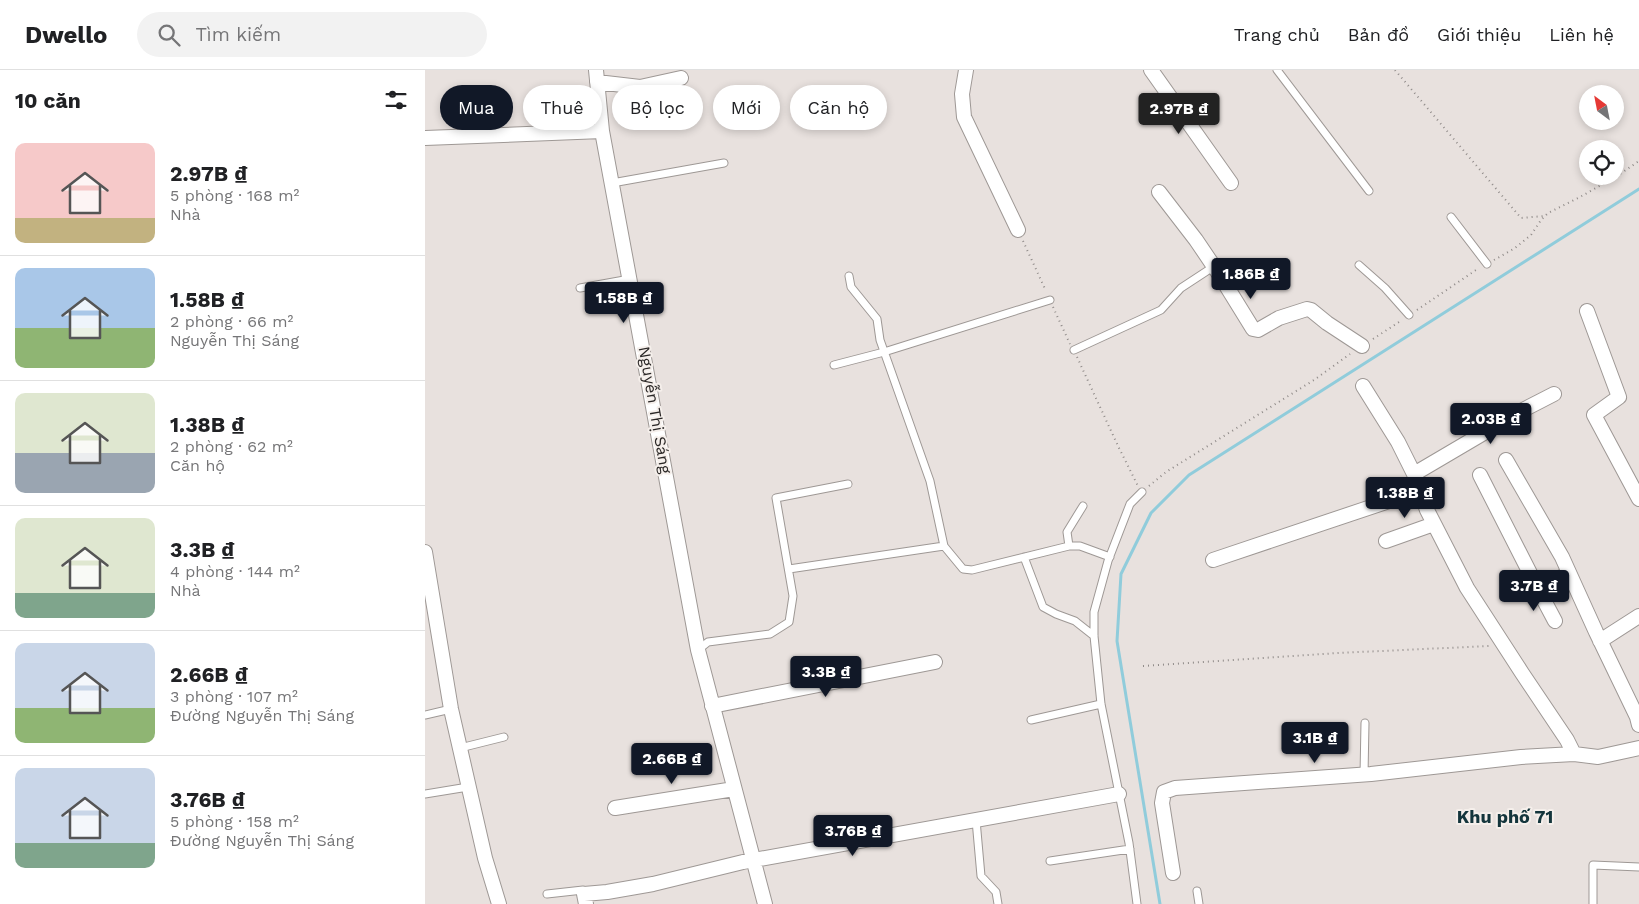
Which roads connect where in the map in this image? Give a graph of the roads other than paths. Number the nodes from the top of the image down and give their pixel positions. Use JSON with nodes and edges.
{"nodes":[{"id":1,"x":966,"y":70,"type":"edge"},
{"id":2,"x":1151,"y":70,"type":"edge"},
{"id":3,"x":1277,"y":70,"type":"edge"},
{"id":4,"x":596,"y":76,"type":"edge"},
{"id":5,"x":681,"y":78,"type":"dead end"},
{"id":6,"x":602,"y":131,"type":"junction"},
{"id":7,"x":425,"y":138,"type":"edge"},
{"id":8,"x":724,"y":162,"type":"dead end"},
{"id":9,"x":612,"y":183,"type":"junction"},
{"id":10,"x":1231,"y":183,"type":"dead end"},
{"id":11,"x":1369,"y":191,"type":"dead end"},
{"id":12,"x":1159,"y":192,"type":"dead end"},
{"id":13,"x":1451,"y":218,"type":"dead end"},
{"id":14,"x":1018,"y":230,"type":"road end"},
{"id":15,"x":1487,"y":264,"type":"road end"},
{"id":16,"x":1359,"y":265,"type":"dead end"},
{"id":17,"x":1213,"y":267,"type":"junction"},
{"id":18,"x":849,"y":276,"type":"dead end"},
{"id":19,"x":630,"y":279,"type":"junction"},
{"id":20,"x":580,"y":288,"type":"dead end"},
{"id":21,"x":1050,"y":300,"type":"road end"},
{"id":22,"x":1587,"y":311,"type":"dead end"},
{"id":23,"x":1409,"y":316,"type":"road end"},
{"id":24,"x":1362,"y":346,"type":"road end"},
{"id":25,"x":1073,"y":350,"type":"road end"},
{"id":26,"x":885,"y":352,"type":"junction"},
{"id":27,"x":834,"y":364,"type":"dead end"},
{"id":28,"x":1363,"y":386,"type":"dead end"},
{"id":29,"x":1555,"y":394,"type":"dead end"},
{"id":30,"x":1506,"y":460,"type":"dead end"},
{"id":31,"x":1414,"y":474,"type":"junction"},
{"id":32,"x":1479,"y":475,"type":"dead end"},
{"id":33,"x":848,"y":484,"type":"dead end"},
{"id":34,"x":1142,"y":492,"type":"road end"},
{"id":35,"x":1421,"y":493,"type":"junction"},
{"id":36,"x":1639,"y":499,"type":"edge"},
{"id":37,"x":1083,"y":506,"type":"dead end"},
{"id":38,"x":1433,"y":524,"type":"junction"},
{"id":39,"x":1386,"y":541,"type":"dead end"},
{"id":40,"x":944,"y":546,"type":"junction"},
{"id":41,"x":1069,"y":546,"type":"junction"},
{"id":42,"x":425,"y":556,"type":"edge"},
{"id":43,"x":1024,"y":557,"type":"junction"},
{"id":44,"x":1110,"y":557,"type":"junction"},
{"id":45,"x":1213,"y":560,"type":"dead end"},
{"id":46,"x":789,"y":569,"type":"junction"},
{"id":47,"x":1569,"y":572,"type":"junction"},
{"id":48,"x":1538,"y":589,"type":"junction"},
{"id":49,"x":1639,"y":616,"type":"edge"},
{"id":50,"x":1555,"y":621,"type":"dead end"},
{"id":51,"x":1094,"y":636,"type":"junction"},
{"id":52,"x":1600,"y":641,"type":"junction"},
{"id":53,"x":698,"y":650,"type":"junction"},
{"id":54,"x":935,"y":662,"type":"dead end"},
{"id":55,"x":1101,"y":704,"type":"junction"},
{"id":56,"x":712,"y":706,"type":"junction"},
{"id":57,"x":451,"y":709,"type":"junction"},
{"id":58,"x":425,"y":715,"type":"edge"},
{"id":59,"x":1031,"y":720,"type":"dead end"},
{"id":60,"x":1365,"y":723,"type":"dead end"},
{"id":61,"x":1639,"y":725,"type":"edge"},
{"id":62,"x":504,"y":737,"type":"dead end"},
{"id":63,"x":459,"y":748,"type":"junction"},
{"id":64,"x":1639,"y":748,"type":"edge"},
{"id":65,"x":1574,"y":754,"type":"junction"},
{"id":66,"x":1364,"y":774,"type":"junction"},
{"id":67,"x":468,"y":787,"type":"junction"},
{"id":68,"x":734,"y":789,"type":"junction"},
{"id":69,"x":425,"y":794,"type":"edge"},
{"id":70,"x":1119,"y":794,"type":"junction"},
{"id":71,"x":615,"y":808,"type":"dead end"},
{"id":72,"x":975,"y":820,"type":"junction"},
{"id":73,"x":1130,"y":849,"type":"junction"},
{"id":74,"x":753,"y":860,"type":"junction"},
{"id":75,"x":1050,"y":861,"type":"dead end"},
{"id":76,"x":1639,"y":866,"type":"edge"},
{"id":77,"x":1173,"y":873,"type":"dead end"},
{"id":78,"x":1197,"y":891,"type":"dead end"},
{"id":79,"x":547,"y":894,"type":"dead end"},
{"id":80,"x":585,"y":899,"type":"edge"},
{"id":81,"x":499,"y":904,"type":"edge"},
{"id":82,"x":765,"y":904,"type":"edge"},
{"id":83,"x":998,"y":904,"type":"edge"},
{"id":84,"x":1137,"y":904,"type":"edge"},
{"id":85,"x":1199,"y":904,"type":"edge"},
{"id":86,"x":1593,"y":904,"type":"edge"}],
"edges":[{"from":1,"to":14,"type":"street"},
{"from":2,"to":10,"type":"street"},
{"from":3,"to":11,"type":"lane"},
{"from":4,"to":5,"type":"street"},
{"from":4,"to":6,"type":"street","name":"Nguyễn Thị Sáng"},
{"from":6,"to":7,"type":"street"},
{"from":6,"to":9,"type":"street","name":"Nguyễn Thị Sáng"},
{"from":8,"to":9,"type":"lane"},
{"from":9,"to":19,"type":"street","name":"Nguyễn Thị Sáng"},
{"from":12,"to":17,"type":"street"},
{"from":13,"to":15,"type":"lane"},
{"from":16,"to":23,"type":"lane"},
{"from":17,"to":24,"type":"street"},
{"from":17,"to":25,"type":"lane"},
{"from":18,"to":26,"type":"lane"},
{"from":19,"to":20,"type":"lane"},
{"from":19,"to":53,"type":"street","name":"Nguyễn Thị Sáng"},
{"from":21,"to":26,"type":"lane"},
{"from":22,"to":36,"type":"street"},
{"from":26,"to":27,"type":"lane"},
{"from":26,"to":40,"type":"lane"},
{"from":28,"to":31,"type":"street"},
{"from":29,"to":31,"type":"street"},
{"from":30,"to":47,"type":"street"},
{"from":31,"to":35,"type":"street"},
{"from":32,"to":48,"type":"street"},
{"from":33,"to":46,"type":"lane"},
{"from":34,"to":44,"type":"lane"},
{"from":35,"to":38,"type":"street"},
{"from":35,"to":45,"type":"street"},
{"from":37,"to":41,"type":"lane"},
{"from":38,"to":39,"type":"street"},
{"from":38,"to":65,"type":"street"},
{"from":40,"to":43,"type":"lane"},
{"from":40,"to":46,"type":"lane"},
{"from":41,"to":43,"type":"lane"},
{"from":41,"to":44,"type":"lane"},
{"from":42,"to":57,"type":"street"},
{"from":43,"to":51,"type":"lane"},
{"from":44,"to":51,"type":"lane"},
{"from":46,"to":53,"type":"lane"},
{"from":47,"to":48,"type":"street"},
{"from":47,"to":52,"type":"street"},
{"from":48,"to":50,"type":"street"},
{"from":49,"to":52,"type":"street"},
{"from":51,"to":55,"type":"lane"},
{"from":52,"to":61,"type":"street"},
{"from":53,"to":56,"type":"street","name":"Nguyễn Thị Sáng"},
{"from":54,"to":56,"type":"street"},
{"from":55,"to":59,"type":"lane"},
{"from":55,"to":70,"type":"lane"},
{"from":56,"to":68,"type":"street","name":"Nguyễn Thị Sáng"},
{"from":57,"to":58,"type":"lane"},
{"from":57,"to":63,"type":"street"},
{"from":60,"to":66,"type":"lane"},
{"from":62,"to":63,"type":"lane"},
{"from":63,"to":67,"type":"street"},
{"from":64,"to":65,"type":"street"},
{"from":65,"to":66,"type":"street"},
{"from":66,"to":77,"type":"street"},
{"from":67,"to":69,"type":"lane"},
{"from":67,"to":81,"type":"street"},
{"from":68,"to":71,"type":"street"},
{"from":68,"to":74,"type":"street","name":"Nguyễn Thị Sáng"},
{"from":70,"to":72,"type":"street"},
{"from":70,"to":73,"type":"lane"},
{"from":72,"to":74,"type":"street"},
{"from":72,"to":83,"type":"lane"},
{"from":73,"to":75,"type":"lane"},
{"from":73,"to":84,"type":"lane"},
{"from":74,"to":80,"type":"street"},
{"from":74,"to":82,"type":"street","name":"Nguyễn Thị Sáng"},
{"from":76,"to":86,"type":"lane"},
{"from":78,"to":85,"type":"lane"},
{"from":79,"to":80,"type":"lane"}]}
